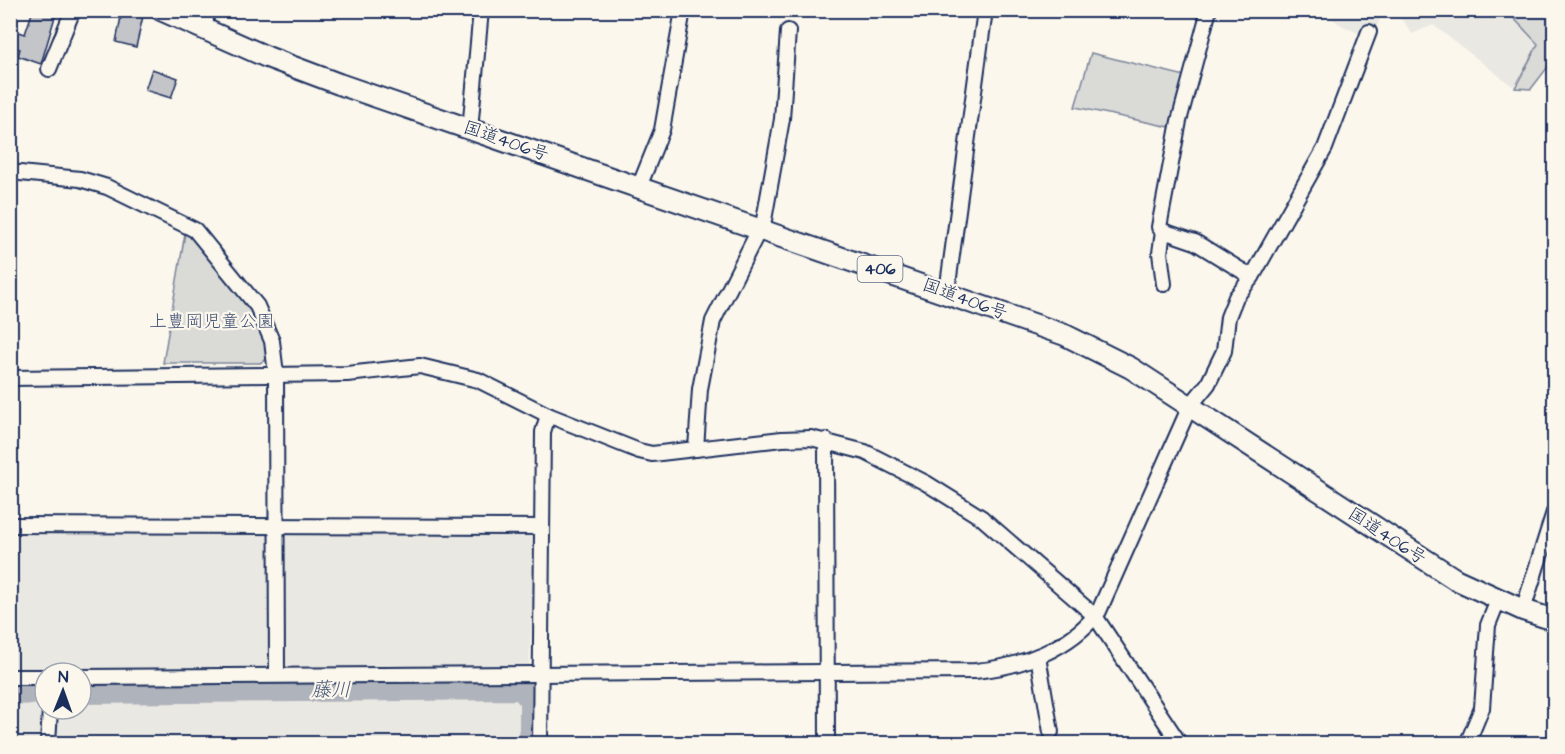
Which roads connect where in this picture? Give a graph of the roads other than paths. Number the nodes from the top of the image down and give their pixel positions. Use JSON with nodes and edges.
{"nodes":[{"id":1,"x":73,"y":10,"type":"edge"},
{"id":2,"x":161,"y":10,"type":"edge"},
{"id":3,"x":481,"y":10,"type":"edge"},
{"id":4,"x":683,"y":10,"type":"edge"},
{"id":5,"x":985,"y":10,"type":"edge"},
{"id":6,"x":1209,"y":10,"type":"edge"},
{"id":7,"x":203,"y":20,"type":"edge"},
{"id":8,"x":788,"y":31,"type":"dead end"},
{"id":9,"x":1370,"y":32,"type":"dead end"},
{"id":10,"x":49,"y":69,"type":"dead end"},
{"id":11,"x":470,"y":130,"type":"junction"},
{"id":12,"x":10,"y":172,"type":"edge"},
{"id":13,"x":639,"y":187,"type":"junction"},
{"id":14,"x":759,"y":229,"type":"junction"},
{"id":15,"x":1163,"y":231,"type":"junction"},
{"id":16,"x":1252,"y":277,"type":"junction"},
{"id":17,"x":1164,"y":284,"type":"dead end"},
{"id":18,"x":947,"y":292,"type":"junction"},
{"id":19,"x":276,"y":374,"type":"junction"},
{"id":20,"x":10,"y":378,"type":"edge"},
{"id":21,"x":1191,"y":406,"type":"junction"},
{"id":22,"x":548,"y":415,"type":"junction"},
{"id":23,"x":826,"y":440,"type":"junction"},
{"id":24,"x":696,"y":449,"type":"junction"},
{"id":25,"x":1554,"y":512,"type":"edge"},
{"id":26,"x":10,"y":525,"type":"edge"},
{"id":27,"x":277,"y":525,"type":"junction"},
{"id":28,"x":542,"y":527,"type":"junction"},
{"id":29,"x":1498,"y":600,"type":"junction"},
{"id":30,"x":1522,"y":610,"type":"junction"},
{"id":31,"x":1095,"y":616,"type":"junction"},
{"id":32,"x":1554,"y":620,"type":"edge"},
{"id":33,"x":1038,"y":656,"type":"junction"},
{"id":34,"x":826,"y":672,"type":"junction"},
{"id":35,"x":541,"y":674,"type":"junction"},
{"id":36,"x":277,"y":675,"type":"junction"},
{"id":37,"x":10,"y":677,"type":"edge"},
{"id":38,"x":33,"y":677,"type":"edge"},
{"id":39,"x":93,"y":677,"type":"edge"},
{"id":40,"x":49,"y":721,"type":"edge"},
{"id":41,"x":1051,"y":732,"type":"dead end"},
{"id":42,"x":48,"y":744,"type":"edge"},
{"id":43,"x":540,"y":744,"type":"edge"},
{"id":44,"x":827,"y":744,"type":"edge"},
{"id":45,"x":1180,"y":744,"type":"edge"},
{"id":46,"x":1467,"y":744,"type":"edge"}],
"edges":[{"from":1,"to":10,"type":"street"},
{"from":2,"to":7,"type":"highway","name":"国道406号","number":"406"},
{"from":3,"to":11,"type":"street"},
{"from":4,"to":13,"type":"street"},
{"from":5,"to":18,"type":"street"},
{"from":6,"to":15,"type":"street"},
{"from":7,"to":11,"type":"highway","name":"国道406号","number":"406"},
{"from":8,"to":14,"type":"street"},
{"from":9,"to":16,"type":"street"},
{"from":11,"to":13,"type":"highway","name":"国道406号","number":"406"},
{"from":12,"to":19,"type":"street"},
{"from":13,"to":14,"type":"highway","name":"国道406号","number":"406"},
{"from":14,"to":18,"type":"highway","name":"国道406号","number":"406"},
{"from":14,"to":24,"type":"street"},
{"from":15,"to":16,"type":"street"},
{"from":15,"to":17,"type":"street"},
{"from":16,"to":21,"type":"street"},
{"from":18,"to":21,"type":"highway","name":"国道406号","number":"406"},
{"from":19,"to":20,"type":"street"},
{"from":19,"to":22,"type":"street"},
{"from":19,"to":27,"type":"street"},
{"from":21,"to":29,"type":"highway","name":"国道406号","number":"406"},
{"from":21,"to":31,"type":"street"},
{"from":22,"to":24,"type":"street"},
{"from":22,"to":28,"type":"street"},
{"from":23,"to":24,"type":"street"},
{"from":23,"to":31,"type":"street"},
{"from":23,"to":34,"type":"street"},
{"from":25,"to":30,"type":"street"},
{"from":26,"to":27,"type":"street"},
{"from":27,"to":28,"type":"street"},
{"from":27,"to":36,"type":"street"},
{"from":28,"to":35,"type":"street"},
{"from":29,"to":30,"type":"highway","name":"国道406号","number":"406"},
{"from":29,"to":46,"type":"street"},
{"from":30,"to":32,"type":"highway","name":"国道406号","number":"406"},
{"from":31,"to":33,"type":"street"},
{"from":31,"to":45,"type":"street"},
{"from":33,"to":34,"type":"street"},
{"from":33,"to":41,"type":"street"},
{"from":34,"to":35,"type":"street"},
{"from":34,"to":44,"type":"street"},
{"from":35,"to":36,"type":"street"},
{"from":35,"to":43,"type":"street"},
{"from":36,"to":39,"type":"street"},
{"from":37,"to":38,"type":"street"},
{"from":40,"to":42,"type":"street"}]}
